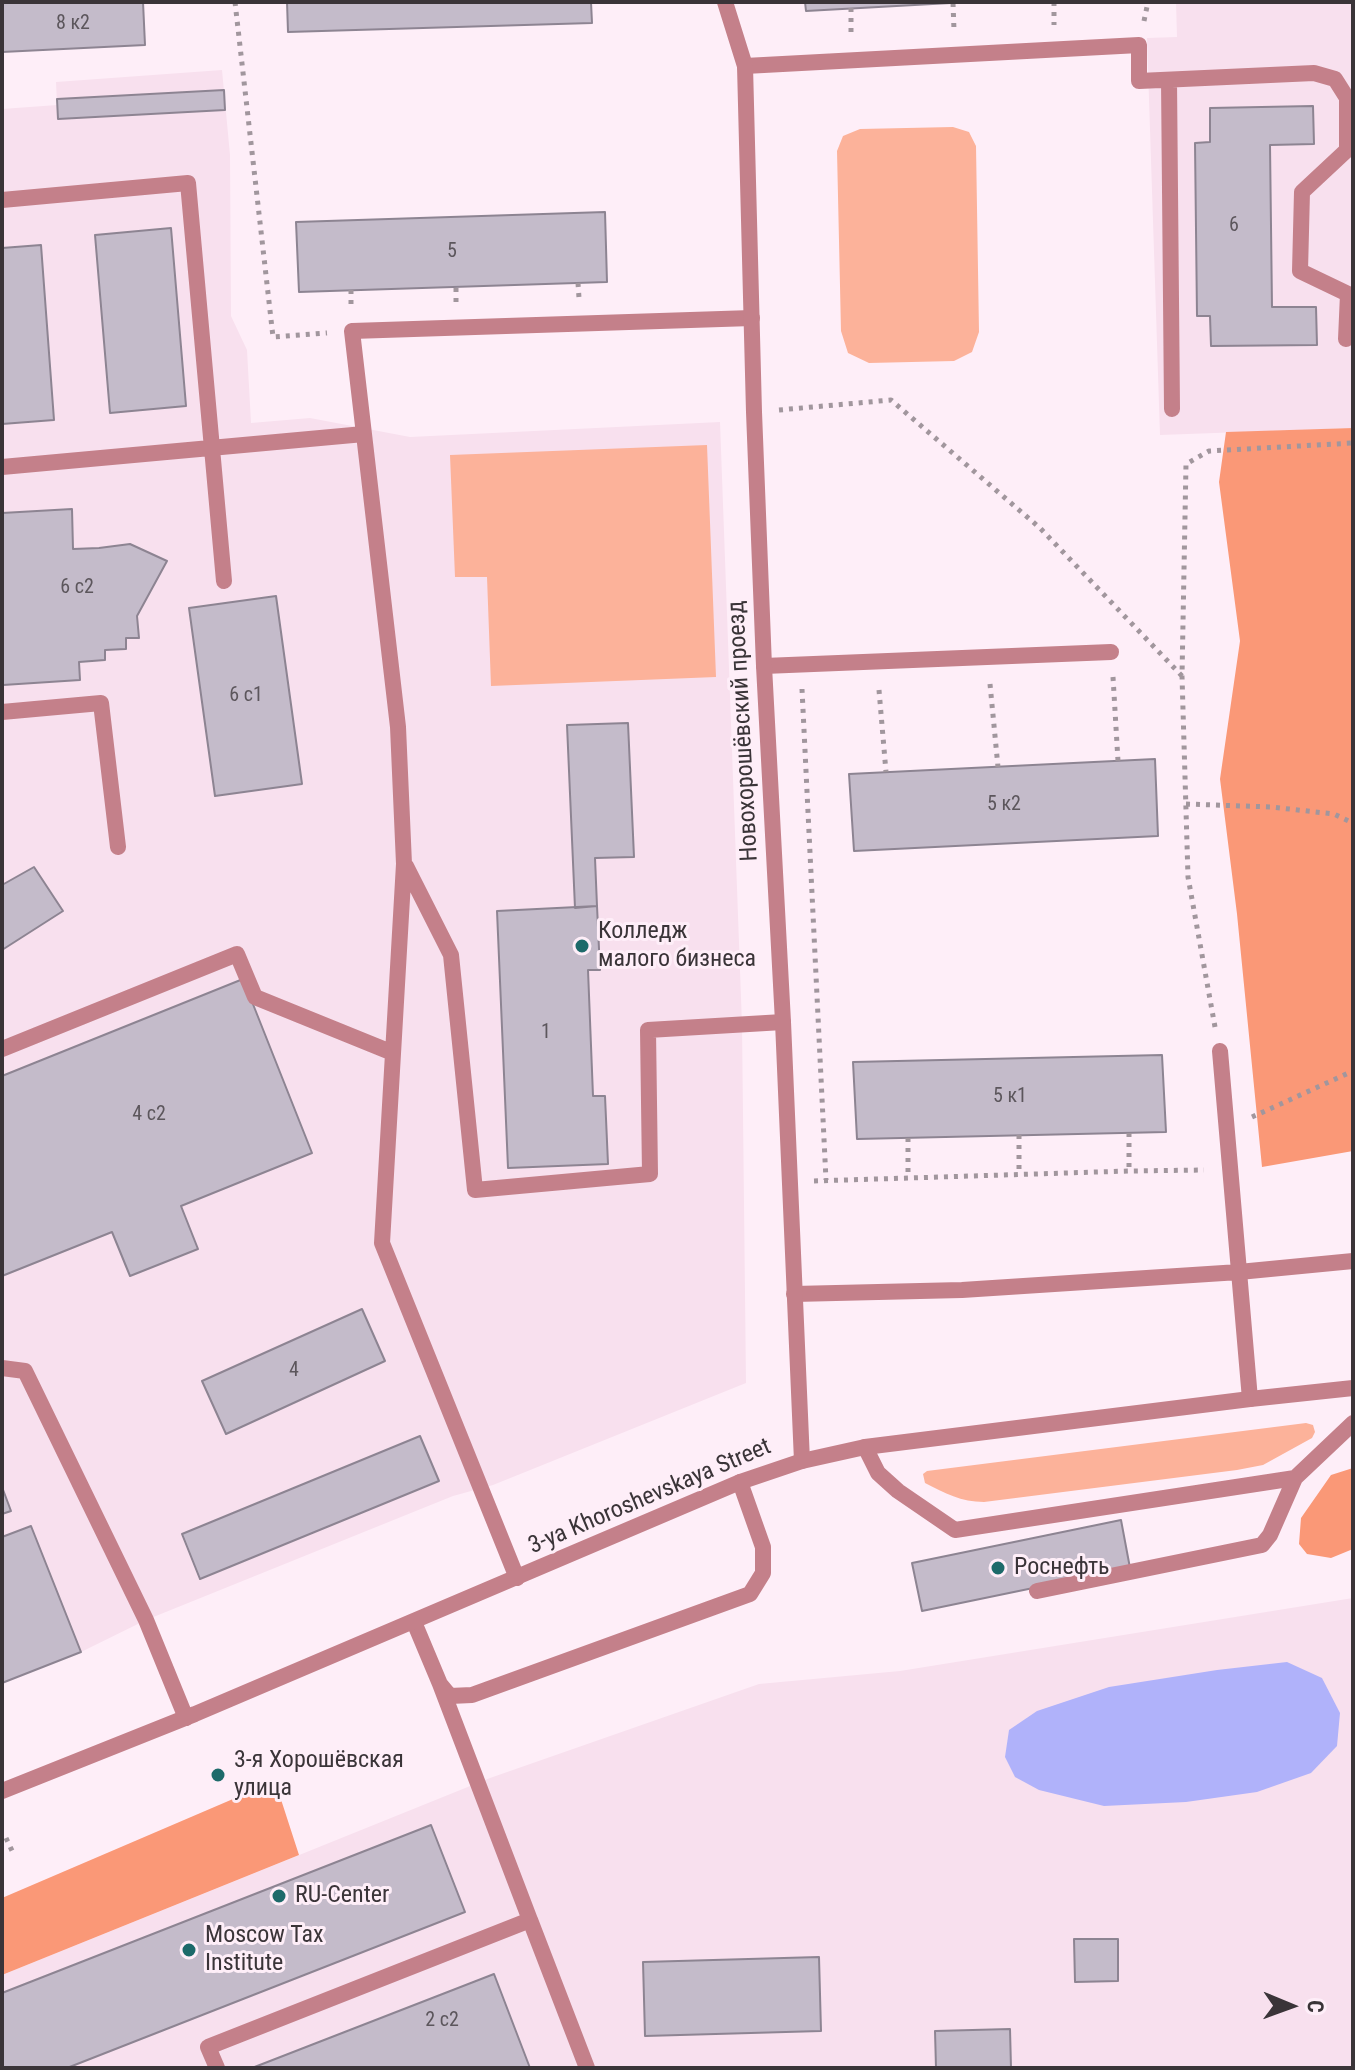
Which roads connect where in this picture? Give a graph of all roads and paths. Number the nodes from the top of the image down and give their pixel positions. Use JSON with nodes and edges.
{"nodes":[{"id":1,"x":235,"y":2,"type":"edge"},
{"id":2,"x":725,"y":2,"type":"edge"},
{"id":3,"x":745,"y":66,"type":"junction"},
{"id":4,"x":1169,"y":80,"type":"junction"},
{"id":5,"x":2,"y":200,"type":"edge"},
{"id":6,"x":351,"y":290,"type":"dead end"},
{"id":7,"x":752,"y":318,"type":"junction"},
{"id":8,"x":352,"y":331,"type":"junction"},
{"id":9,"x":1346,"y":339,"type":"dead end"},
{"id":10,"x":1172,"y":409,"type":"dead end"},
{"id":11,"x":754,"y":412,"type":"junction"},
{"id":12,"x":364,"y":434,"type":"junction"},
{"id":13,"x":1353,"y":443,"type":"edge"},
{"id":14,"x":212,"y":448,"type":"junction"},
{"id":15,"x":2,"y":467,"type":"edge"},
{"id":16,"x":224,"y":581,"type":"dead end"},
{"id":17,"x":1111,"y":652,"type":"joint"},
{"id":18,"x":988,"y":657,"type":"junction"},
{"id":19,"x":877,"y":661,"type":"junction"},
{"id":20,"x":800,"y":664,"type":"junction"},
{"id":21,"x":764,"y":666,"type":"junction"},
{"id":22,"x":1182,"y":676,"type":"junction"},
{"id":23,"x":2,"y":712,"type":"edge"},
{"id":24,"x":1118,"y":761,"type":"dead end"},
{"id":25,"x":998,"y":767,"type":"dead end"},
{"id":26,"x":886,"y":772,"type":"dead end"},
{"id":27,"x":1186,"y":804,"type":"junction"},
{"id":28,"x":1353,"y":823,"type":"edge"},
{"id":29,"x":118,"y":847,"type":"dead end"},
{"id":30,"x":404,"y":864,"type":"junction"},
{"id":31,"x":783,"y":1022,"type":"junction"},
{"id":32,"x":2,"y":1049,"type":"edge"},
{"id":33,"x":1220,"y":1051,"type":"joint"},
{"id":34,"x":393,"y":1053,"type":"junction"},
{"id":35,"x":1353,"y":1071,"type":"edge"},
{"id":36,"x":1227,"y":1129,"type":"junction"},
{"id":37,"x":1129,"y":1133,"type":"dead end"},
{"id":38,"x":1019,"y":1135,"type":"dead end"},
{"id":39,"x":908,"y":1138,"type":"dead end"},
{"id":40,"x":1230,"y":1170,"type":"junction"},
{"id":41,"x":1129,"y":1171,"type":"junction"},
{"id":42,"x":1019,"y":1174,"type":"junction"},
{"id":43,"x":908,"y":1178,"type":"junction"},
{"id":44,"x":826,"y":1180,"type":"junction"},
{"id":45,"x":789,"y":1181,"type":"junction"},
{"id":46,"x":1353,"y":1261,"type":"edge"},
{"id":47,"x":1239,"y":1272,"type":"junction"},
{"id":48,"x":794,"y":1294,"type":"junction"},
{"id":49,"x":2,"y":1368,"type":"edge"},
{"id":50,"x":1353,"y":1388,"type":"edge"},
{"id":51,"x":1250,"y":1399,"type":"junction"},
{"id":52,"x":1353,"y":1423,"type":"edge"},
{"id":53,"x":865,"y":1447,"type":"junction"},
{"id":54,"x":802,"y":1461,"type":"junction"},
{"id":55,"x":1295,"y":1478,"type":"junction"},
{"id":56,"x":740,"y":1482,"type":"junction"},
{"id":57,"x":517,"y":1578,"type":"junction"},
{"id":58,"x":1037,"y":1591,"type":"dead end"},
{"id":59,"x":414,"y":1622,"type":"junction"},
{"id":60,"x":440,"y":1684,"type":"junction"},
{"id":61,"x":186,"y":1718,"type":"junction"},
{"id":62,"x":2,"y":1791,"type":"edge"},
{"id":63,"x":6,"y":1838,"type":"dead end"},
{"id":64,"x":14,"y":1855,"type":"dead end"},
{"id":65,"x":530,"y":1920,"type":"junction"},
{"id":66,"x":217,"y":2068,"type":"edge"},
{"id":67,"x":587,"y":2068,"type":"edge"}],
"edges":[{"from":1,"to":8,"type":"path"},
{"from":2,"to":3,"type":"street","name":"Новохорошёвский проезд"},
{"from":3,"to":4,"type":"street"},
{"from":3,"to":7,"type":"street","name":"Новохорошёвский проезд"},
{"from":4,"to":9,"type":"street"},
{"from":4,"to":10,"type":"street"},
{"from":5,"to":14,"type":"street"},
{"from":6,"to":8,"type":"path"},
{"from":7,"to":8,"type":"street"},
{"from":7,"to":11,"type":"street","name":"Новохорошёвский проезд"},
{"from":8,"to":12,"type":"street"},
{"from":11,"to":21,"type":"street","name":"Новохорошёвский проезд"},
{"from":11,"to":22,"type":"path"},
{"from":12,"to":14,"type":"street"},
{"from":12,"to":30,"type":"street"},
{"from":13,"to":22,"type":"path"},
{"from":14,"to":15,"type":"street"},
{"from":14,"to":16,"type":"street"},
{"from":17,"to":18,"type":"street"},
{"from":17,"to":24,"type":"path"},
{"from":18,"to":19,"type":"street"},
{"from":18,"to":25,"type":"path"},
{"from":19,"to":20,"type":"street"},
{"from":19,"to":26,"type":"path"},
{"from":20,"to":21,"type":"street"},
{"from":20,"to":44,"type":"path"},
{"from":21,"to":31,"type":"street","name":"Новохорошёвский проезд"},
{"from":22,"to":27,"type":"path"},
{"from":23,"to":29,"type":"street"},
{"from":27,"to":28,"type":"path"},
{"from":27,"to":33,"type":"path"},
{"from":30,"to":31,"type":"street"},
{"from":30,"to":34,"type":"street"},
{"from":31,"to":45,"type":"street","name":"Новохорошёвский проезд"},
{"from":32,"to":34,"type":"street"},
{"from":33,"to":36,"type":"street"},
{"from":34,"to":57,"type":"street"},
{"from":35,"to":36,"type":"path"},
{"from":36,"to":40,"type":"street"},
{"from":37,"to":41,"type":"path"},
{"from":38,"to":42,"type":"path"},
{"from":39,"to":43,"type":"path"},
{"from":40,"to":41,"type":"path"},
{"from":40,"to":47,"type":"street"},
{"from":41,"to":42,"type":"path"},
{"from":42,"to":43,"type":"path"},
{"from":43,"to":44,"type":"path"},
{"from":44,"to":45,"type":"path"},
{"from":45,"to":48,"type":"street","name":"Новохорошёвский проезд"},
{"from":46,"to":47,"type":"street"},
{"from":47,"to":48,"type":"street"},
{"from":47,"to":51,"type":"street"},
{"from":48,"to":54,"type":"street","name":"Новохорошёвский проезд"},
{"from":49,"to":61,"type":"street"},
{"from":50,"to":51,"type":"street","name":"3-ya Khoroshevskaya Street"},
{"from":51,"to":53,"type":"street","name":"3-ya Khoroshevskaya Street"},
{"from":52,"to":55,"type":"street"},
{"from":53,"to":54,"type":"street","name":"3-ya Khoroshevskaya Street"},
{"from":53,"to":55,"type":"street"},
{"from":54,"to":56,"type":"street","name":"3-ya Khoroshevskaya Street"},
{"from":55,"to":58,"type":"street"},
{"from":56,"to":57,"type":"street","name":"3-ya Khoroshevskaya Street"},
{"from":56,"to":60,"type":"street"},
{"from":57,"to":59,"type":"street","name":"3-ya Khoroshevskaya Street"},
{"from":59,"to":60,"type":"street"},
{"from":59,"to":61,"type":"street","name":"3-ya Khoroshevskaya Street"},
{"from":60,"to":65,"type":"street"},
{"from":61,"to":62,"type":"street","name":"3-ya Khoroshevskaya Street"},
{"from":63,"to":64,"type":"path"},
{"from":65,"to":66,"type":"street"},
{"from":65,"to":67,"type":"street"}]}
